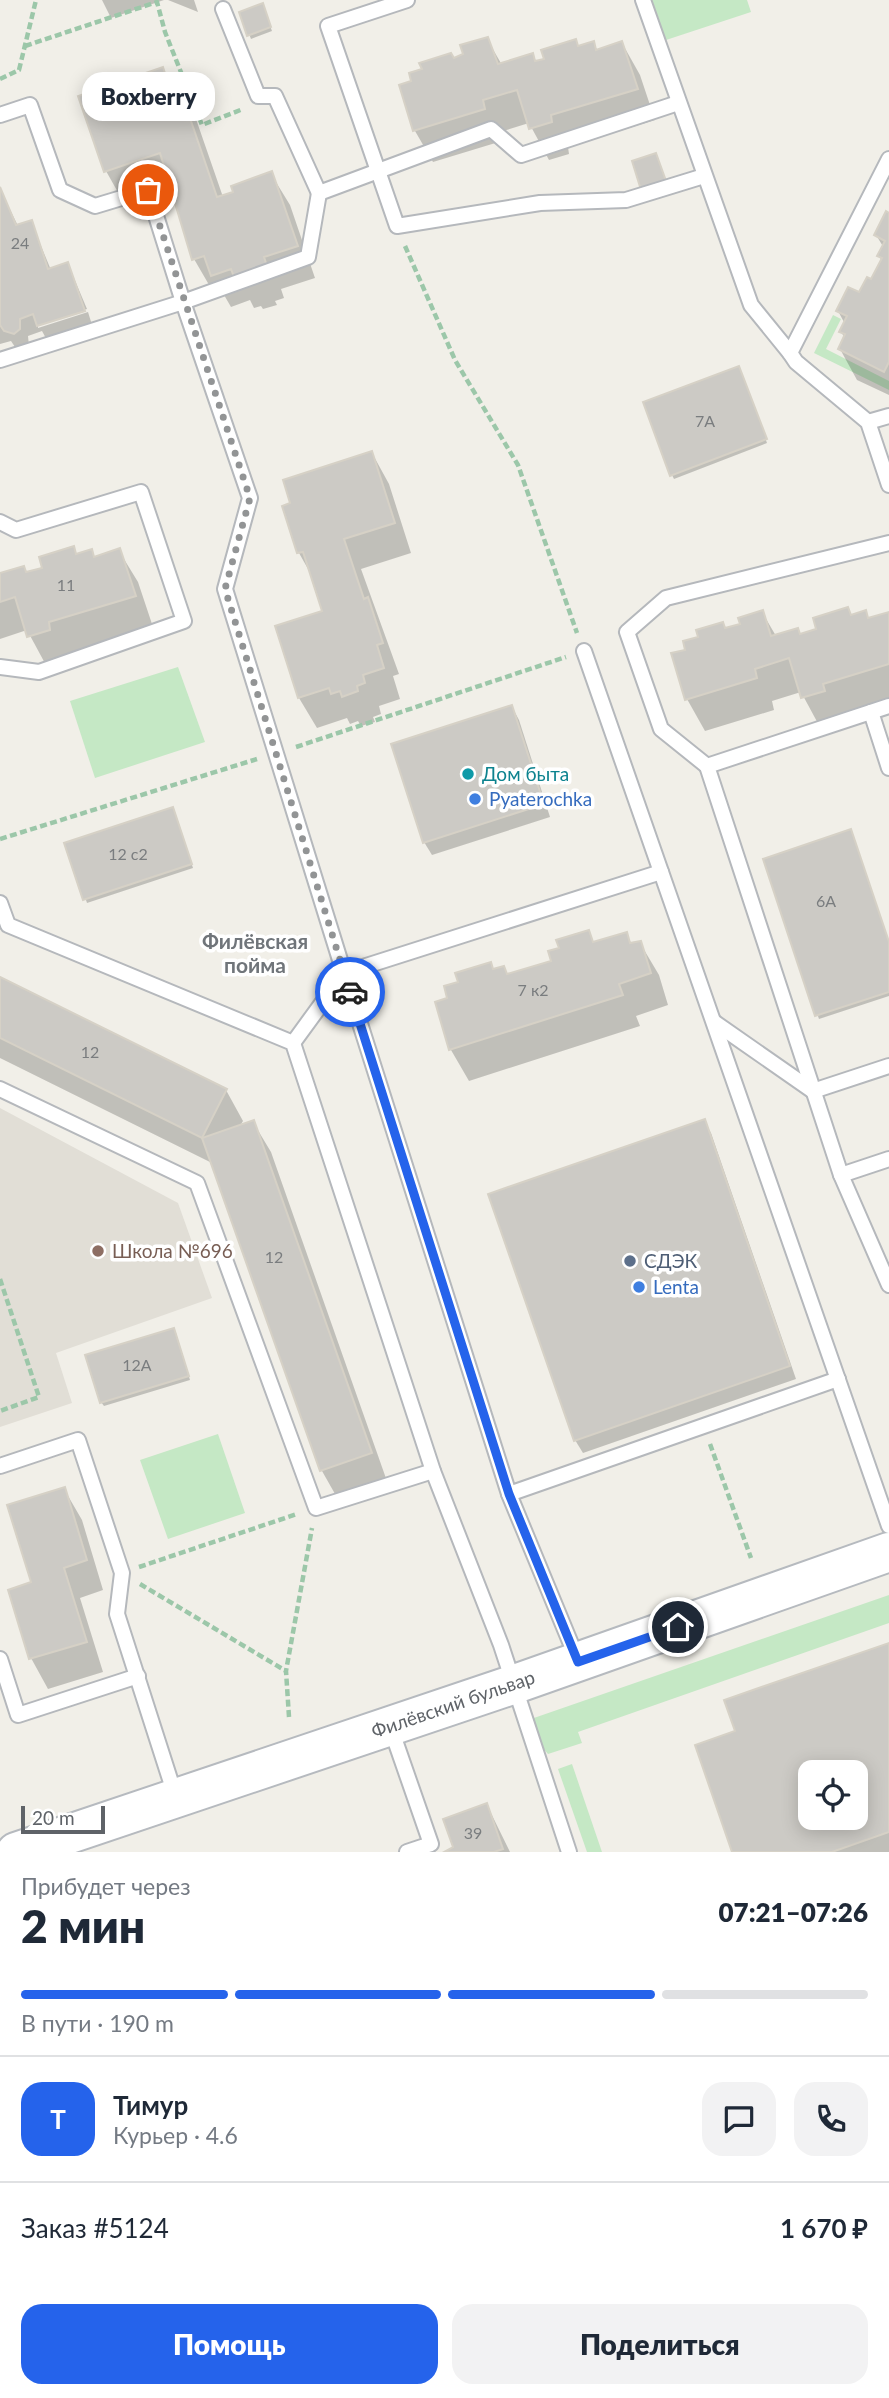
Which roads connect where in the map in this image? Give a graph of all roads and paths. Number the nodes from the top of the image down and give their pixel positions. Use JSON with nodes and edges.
{"nodes":[{"id":1,"x":36,"y":0,"type":"edge"},
{"id":2,"x":407,"y":0,"type":"edge"},
{"id":3,"x":643,"y":0,"type":"edge"},
{"id":4,"x":223,"y":9,"type":"dead end"},
{"id":5,"x":25,"y":46,"type":"junction"},
{"id":6,"x":0,"y":79,"type":"edge"},
{"id":7,"x":275,"y":96,"type":"junction"},
{"id":8,"x":678,"y":103,"type":"junction"},
{"id":9,"x":0,"y":115,"type":"edge"},
{"id":10,"x":889,"y":159,"type":"edge"},
{"id":11,"x":375,"y":169,"type":"junction"},
{"id":12,"x":704,"y":176,"type":"junction"},
{"id":13,"x":318,"y":193,"type":"junction"},
{"id":14,"x":397,"y":226,"type":"junction"},
{"id":15,"x":183,"y":302,"type":"junction"},
{"id":16,"x":790,"y":354,"type":"junction"},
{"id":17,"x":0,"y":360,"type":"edge"},
{"id":18,"x":889,"y":416,"type":"edge"},
{"id":19,"x":869,"y":422,"type":"junction"},
{"id":20,"x":889,"y":485,"type":"edge"},
{"id":21,"x":0,"y":522,"type":"edge"},
{"id":22,"x":889,"y":543,"type":"edge"},
{"id":23,"x":584,"y":651,"type":"joint"},
{"id":24,"x":0,"y":667,"type":"edge"},
{"id":25,"x":889,"y":706,"type":"edge"},
{"id":26,"x":871,"y":712,"type":"junction"},
{"id":27,"x":707,"y":766,"type":"junction"},
{"id":28,"x":889,"y":768,"type":"edge"},
{"id":29,"x":661,"y":872,"type":"junction"},
{"id":30,"x":0,"y":903,"type":"edge"},
{"id":31,"x":4,"y":923,"type":"edge"},
{"id":32,"x":344,"y":973,"type":"junction"},
{"id":33,"x":713,"y":1022,"type":"junction"},
{"id":34,"x":293,"y":1043,"type":"junction"},
{"id":35,"x":889,"y":1066,"type":"edge"},
{"id":36,"x":0,"y":1089,"type":"edge"},
{"id":37,"x":813,"y":1091,"type":"junction"},
{"id":38,"x":889,"y":1159,"type":"edge"},
{"id":39,"x":841,"y":1175,"type":"junction"},
{"id":40,"x":0,"y":1279,"type":"edge"},
{"id":41,"x":889,"y":1285,"type":"edge"},
{"id":42,"x":838,"y":1378,"type":"junction"},
{"id":43,"x":0,"y":1411,"type":"edge"},
{"id":44,"x":704,"y":1426,"type":"junction"},
{"id":45,"x":0,"y":1466,"type":"edge"},
{"id":46,"x":433,"y":1471,"type":"junction"},
{"id":47,"x":509,"y":1494,"type":"junction"},
{"id":48,"x":316,"y":1508,"type":"junction"},
{"id":49,"x":889,"y":1526,"type":"edge"},
{"id":50,"x":889,"y":1552,"type":"edge"},
{"id":51,"x":751,"y":1558,"type":"dead end"},
{"id":52,"x":122,"y":1573,"type":"junction"},
{"id":53,"x":0,"y":1659,"type":"edge"},
{"id":54,"x":578,"y":1662,"type":"junction"},
{"id":55,"x":286,"y":1671,"type":"junction"},
{"id":56,"x":138,"y":1676,"type":"junction"},
{"id":57,"x":515,"y":1684,"type":"junction"},
{"id":58,"x":289,"y":1717,"type":"dead end"},
{"id":59,"x":390,"y":1726,"type":"junction"},
{"id":60,"x":176,"y":1798,"type":"junction"},
{"id":61,"x":16,"y":1852,"type":"edge"},
{"id":62,"x":407,"y":1852,"type":"edge"},
{"id":63,"x":569,"y":1852,"type":"edge"}],
"edges":[{"from":1,"to":5,"type":"path"},
{"from":2,"to":11,"type":"lane"},
{"from":3,"to":8,"type":"lane"},
{"from":4,"to":7,"type":"lane"},
{"from":5,"to":6,"type":"path"},
{"from":5,"to":7,"type":"path"},
{"from":7,"to":13,"type":"lane"},
{"from":8,"to":11,"type":"lane"},
{"from":8,"to":12,"type":"lane"},
{"from":9,"to":15,"type":"lane"},
{"from":10,"to":16,"type":"lane"},
{"from":11,"to":13,"type":"lane"},
{"from":11,"to":14,"type":"lane"},
{"from":12,"to":14,"type":"lane"},
{"from":12,"to":16,"type":"lane"},
{"from":13,"to":15,"type":"lane"},
{"from":14,"to":23,"type":"path"},
{"from":15,"to":17,"type":"lane"},
{"from":15,"to":32,"type":"lane"},
{"from":16,"to":19,"type":"lane"},
{"from":18,"to":19,"type":"lane"},
{"from":19,"to":20,"type":"lane"},
{"from":21,"to":24,"type":"lane"},
{"from":22,"to":27,"type":"lane"},
{"from":23,"to":29,"type":"lane"},
{"from":25,"to":26,"type":"lane"},
{"from":26,"to":27,"type":"lane"},
{"from":26,"to":28,"type":"lane"},
{"from":27,"to":37,"type":"lane"},
{"from":29,"to":32,"type":"lane"},
{"from":29,"to":33,"type":"lane"},
{"from":30,"to":31,"type":"lane"},
{"from":31,"to":34,"type":"lane"},
{"from":32,"to":34,"type":"lane"},
{"from":32,"to":47,"type":"lane"},
{"from":33,"to":37,"type":"lane"},
{"from":33,"to":42,"type":"lane"},
{"from":34,"to":46,"type":"lane"},
{"from":35,"to":37,"type":"lane"},
{"from":36,"to":48,"type":"lane"},
{"from":37,"to":39,"type":"lane"},
{"from":38,"to":39,"type":"lane"},
{"from":39,"to":41,"type":"lane"},
{"from":40,"to":43,"type":"path"},
{"from":42,"to":44,"type":"lane"},
{"from":42,"to":49,"type":"lane"},
{"from":44,"to":47,"type":"lane"},
{"from":44,"to":51,"type":"path"},
{"from":45,"to":52,"type":"lane"},
{"from":46,"to":48,"type":"lane"},
{"from":46,"to":57,"type":"lane"},
{"from":47,"to":54,"type":"lane"},
{"from":48,"to":52,"type":"path"},
{"from":48,"to":55,"type":"path"},
{"from":50,"to":54,"type":"street","name":"Филёвский бульвар"},
{"from":52,"to":55,"type":"path"},
{"from":52,"to":56,"type":"lane"},
{"from":53,"to":56,"type":"lane"},
{"from":54,"to":57,"type":"street","name":"Филёвский бульвар"},
{"from":55,"to":58,"type":"path"},
{"from":56,"to":60,"type":"lane"},
{"from":57,"to":59,"type":"street","name":"Филёвский бульвар"},
{"from":57,"to":63,"type":"lane"},
{"from":59,"to":60,"type":"street","name":"Филёвский бульвар"},
{"from":59,"to":62,"type":"lane"},
{"from":60,"to":61,"type":"street","name":"Филёвский бульвар"}]}
